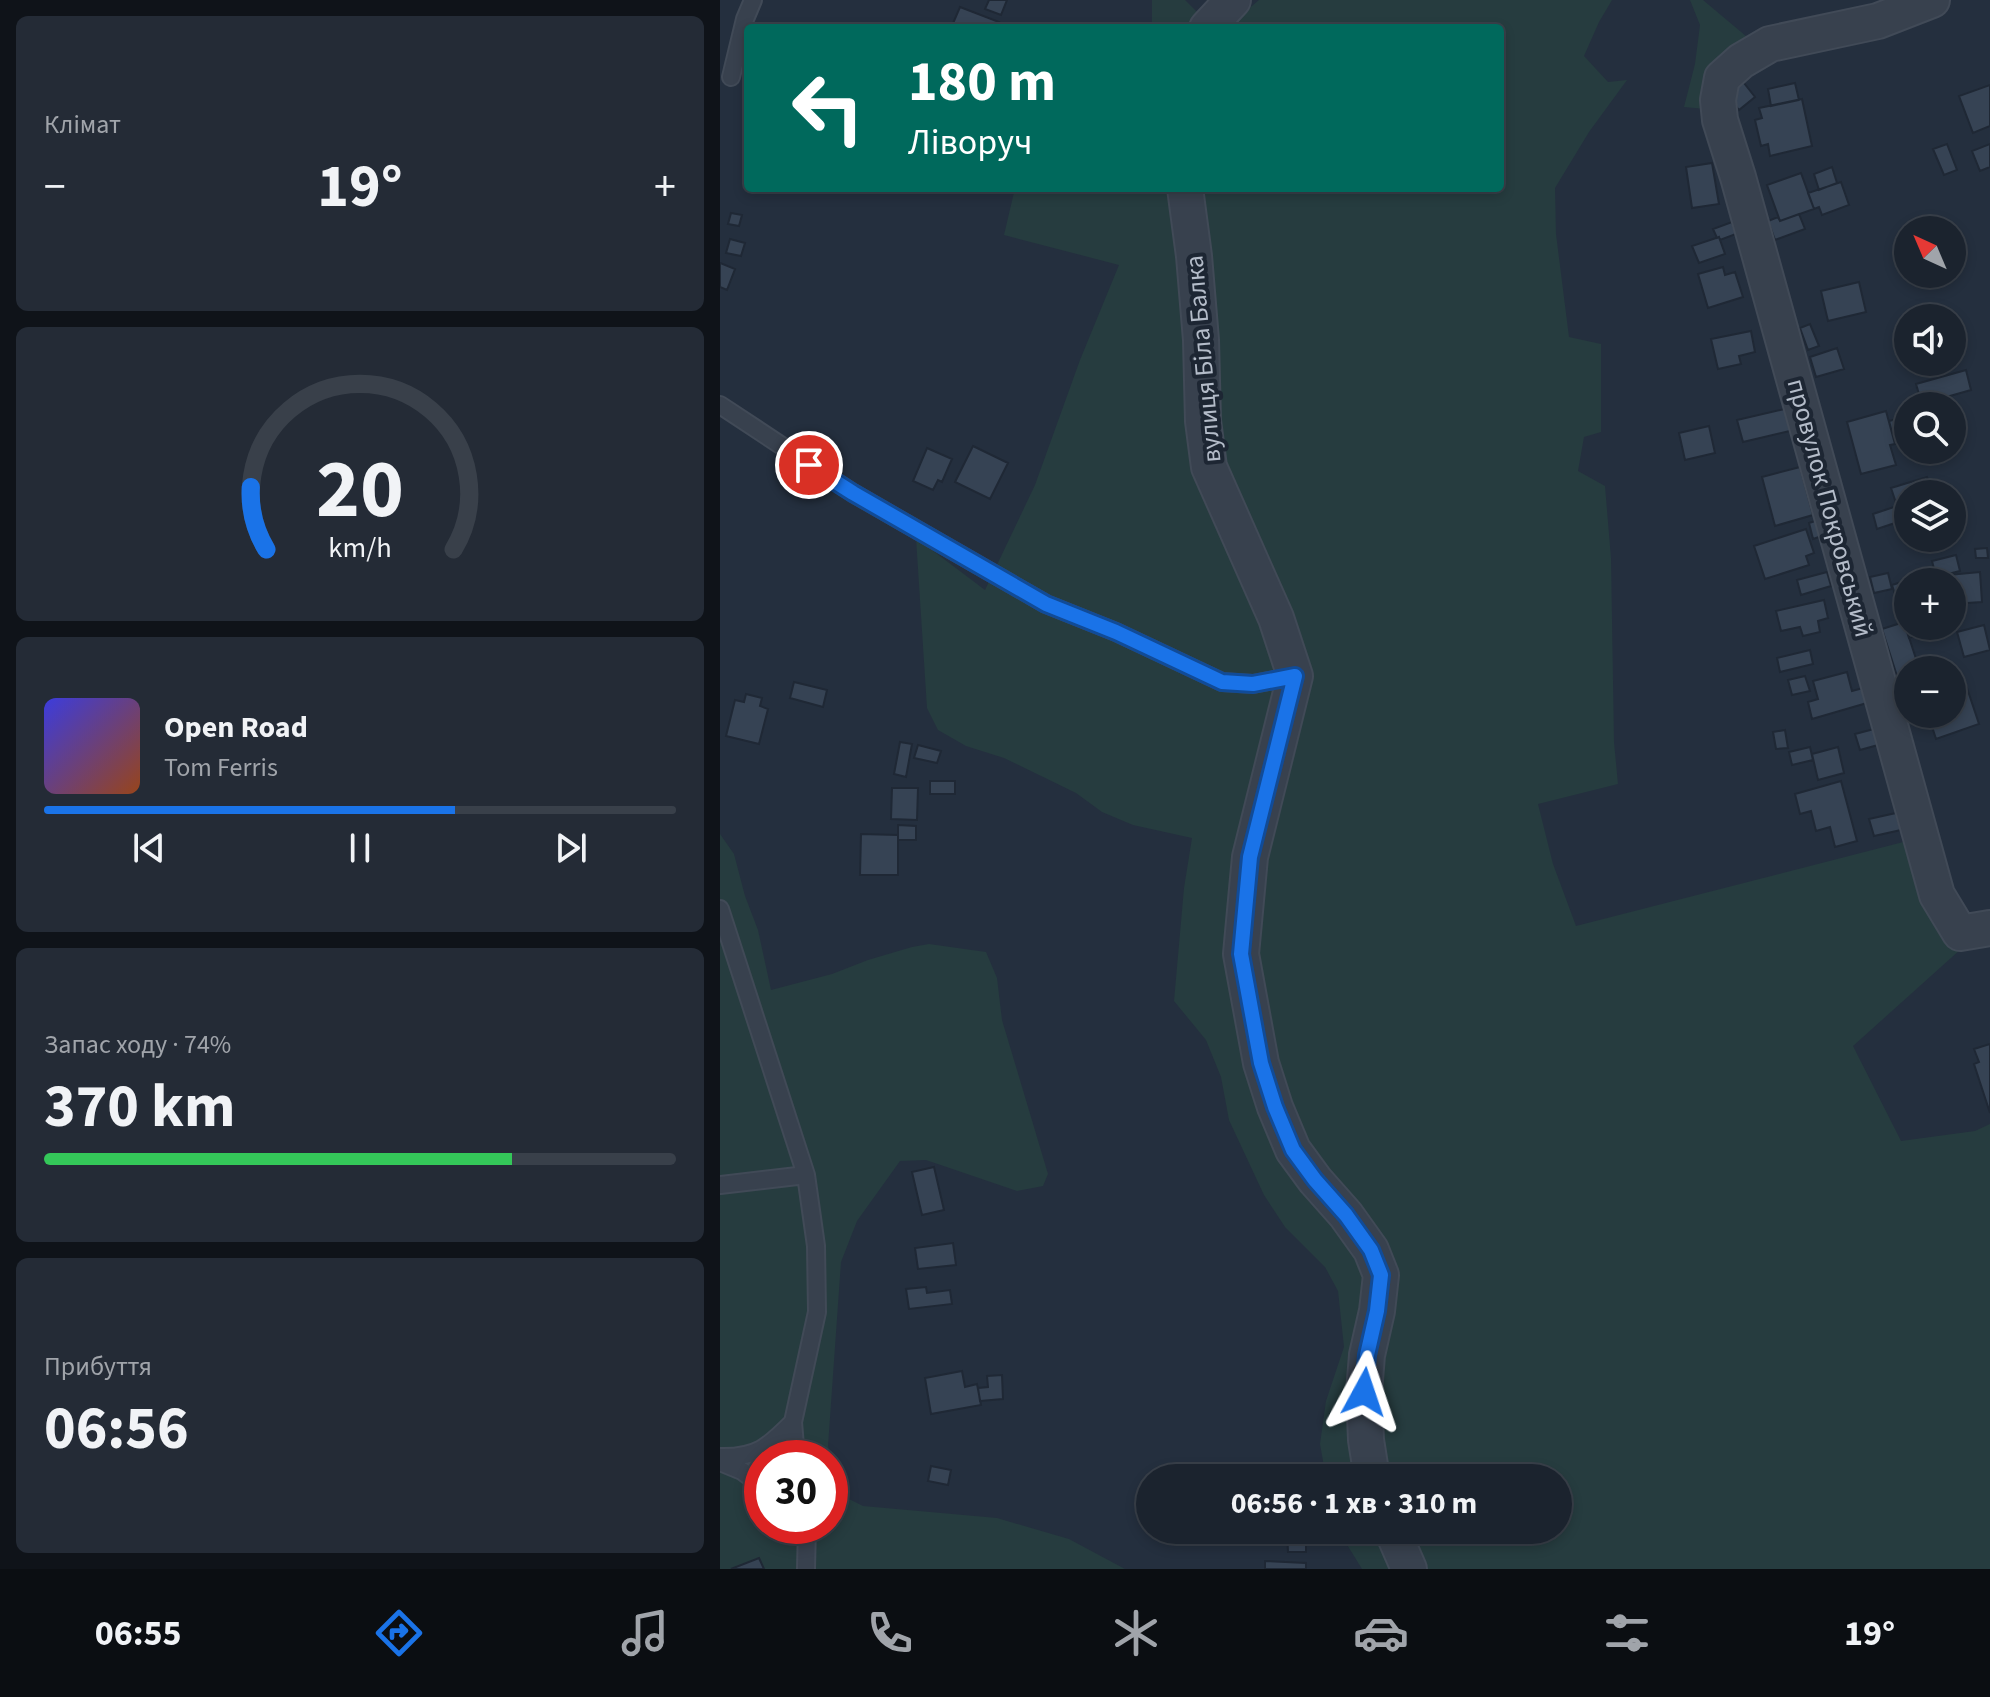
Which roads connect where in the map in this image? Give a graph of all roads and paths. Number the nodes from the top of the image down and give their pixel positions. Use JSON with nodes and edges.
{"nodes":[{"id":1,"x":753,"y":0,"type":"edge"},
{"id":2,"x":1233,"y":0,"type":"edge"},
{"id":3,"x":1932,"y":0,"type":"edge"},
{"id":4,"x":1211,"y":24,"type":"edge"},
{"id":5,"x":731,"y":77,"type":"dead end"},
{"id":6,"x":1186,"y":192,"type":"edge"},
{"id":7,"x":720,"y":405,"type":"edge"},
{"id":8,"x":1295,"y":676,"type":"junction"},
{"id":9,"x":720,"y":909,"type":"edge"},
{"id":10,"x":1975,"y":931,"type":"edge"},
{"id":11,"x":726,"y":949,"type":"edge"},
{"id":12,"x":806,"y":1175,"type":"junction"},
{"id":13,"x":720,"y":1185,"type":"edge"},
{"id":14,"x":793,"y":1422,"type":"junction"},
{"id":15,"x":794,"y":1440,"type":"edge"},
{"id":16,"x":720,"y":1459,"type":"edge"},
{"id":17,"x":1370,"y":1464,"type":"edge"},
{"id":18,"x":744,"y":1472,"type":"edge"},
{"id":19,"x":807,"y":1544,"type":"edge"},
{"id":20,"x":1398,"y":1544,"type":"edge"},
{"id":21,"x":806,"y":1569,"type":"edge"},
{"id":22,"x":1409,"y":1569,"type":"edge"}],
"edges":[{"from":1,"to":5,"type":"lane"},
{"from":2,"to":4,"type":"street"},
{"from":3,"to":10,"type":"street","name":"провулок Покровський"},
{"from":6,"to":8,"type":"street","name":"вулиця Біла Балка"},
{"from":7,"to":8,"type":"lane"},
{"from":8,"to":17,"type":"street"},
{"from":9,"to":11,"type":"lane"},
{"from":11,"to":12,"type":"lane"},
{"from":12,"to":13,"type":"lane"},
{"from":12,"to":14,"type":"lane"},
{"from":14,"to":15,"type":"lane"},
{"from":14,"to":16,"type":"lane"},
{"from":16,"to":18,"type":"lane"},
{"from":19,"to":21,"type":"lane"},
{"from":20,"to":22,"type":"street"}]}
